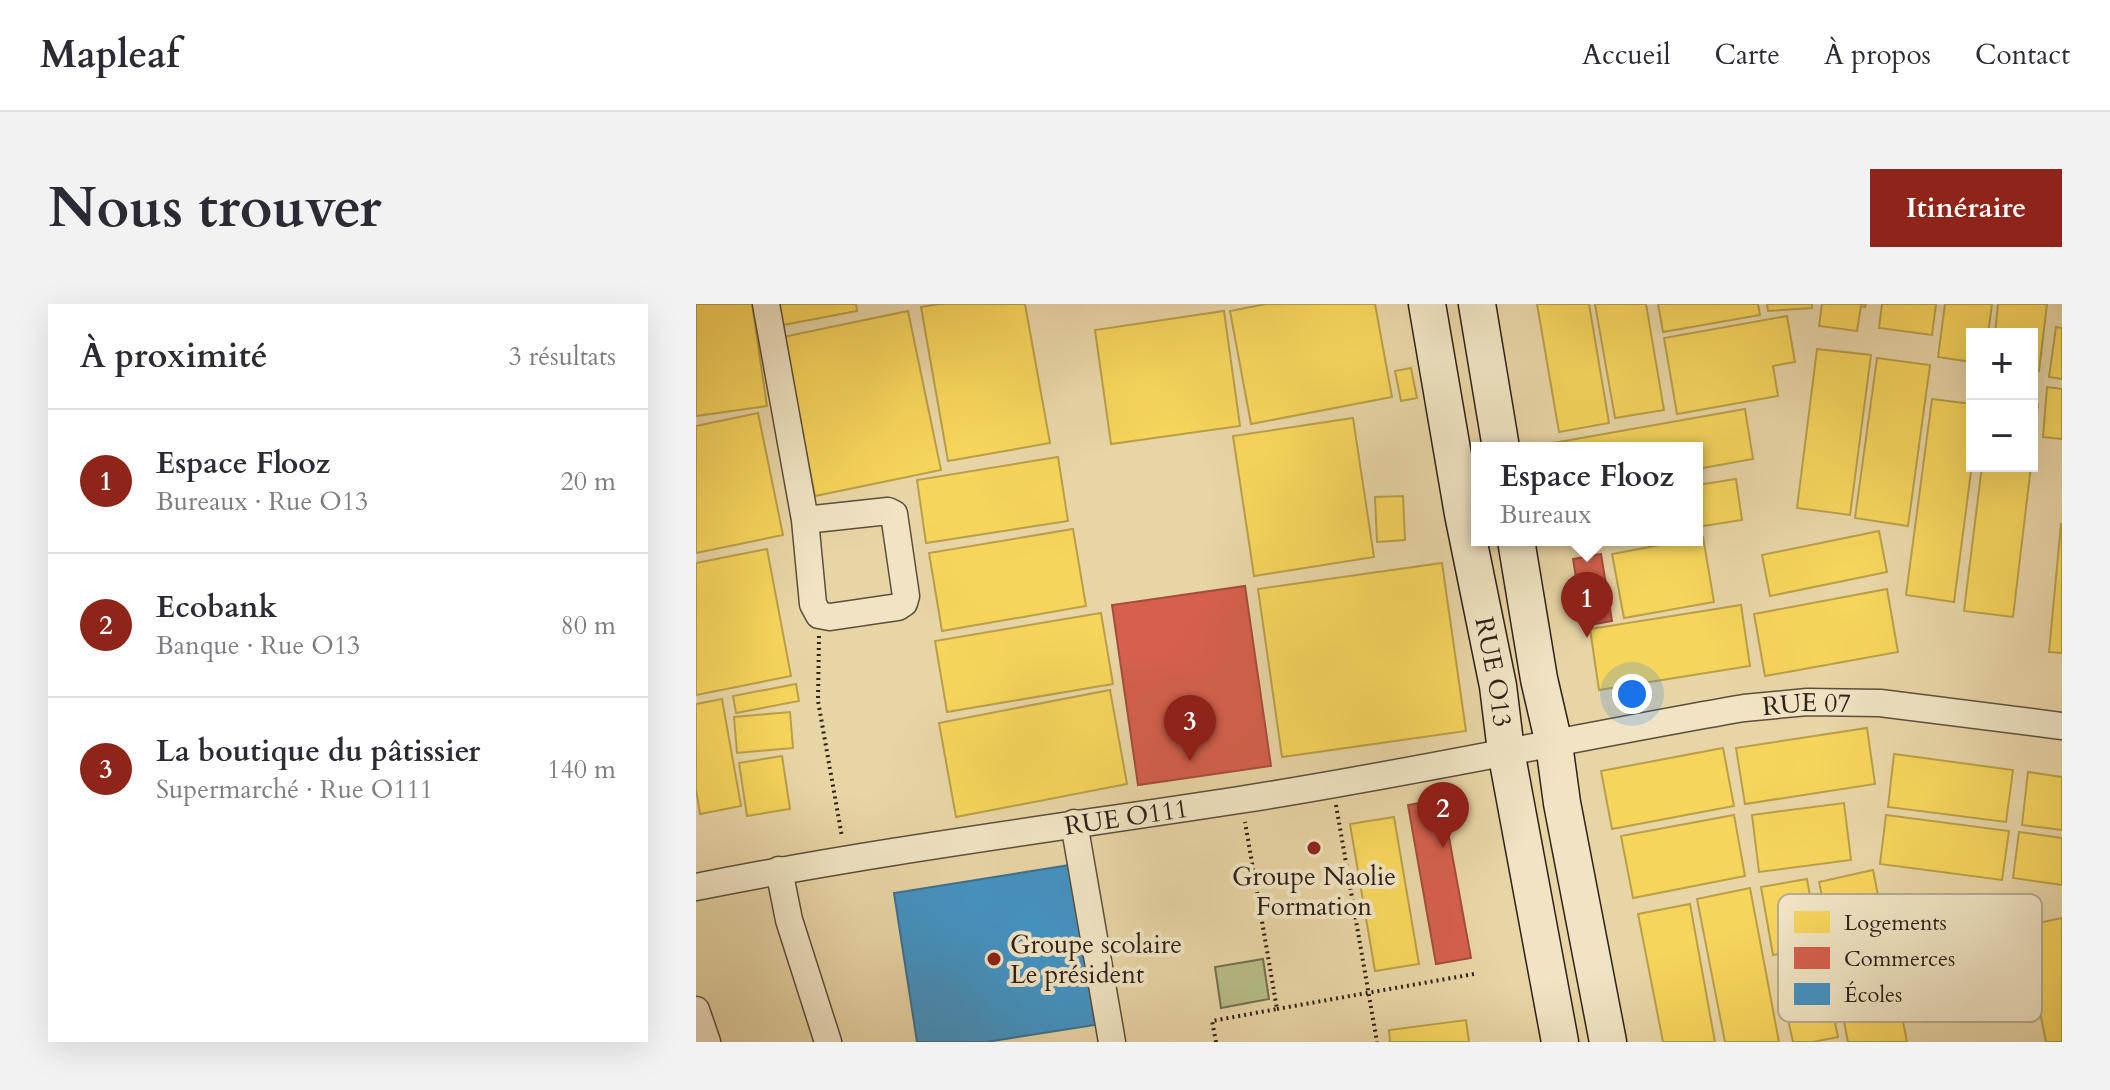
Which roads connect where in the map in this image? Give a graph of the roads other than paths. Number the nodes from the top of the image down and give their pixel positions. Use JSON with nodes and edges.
{"nodes":[{"id":1,"x":766,"y":304,"type":"edge"},
{"id":2,"x":1427,"y":304,"type":"edge"},
{"id":3,"x":1477,"y":304,"type":"edge"},
{"id":4,"x":1500,"y":442,"type":"edge"},
{"id":5,"x":805,"y":520,"type":"junction"},
{"id":6,"x":1517,"y":546,"type":"edge"},
{"id":7,"x":2062,"y":726,"type":"edge"},
{"id":8,"x":1554,"y":744,"type":"junction"},
{"id":9,"x":1506,"y":751,"type":"junction"},
{"id":10,"x":1074,"y":823,"type":"junction"},
{"id":11,"x":779,"y":870,"type":"junction"},
{"id":12,"x":696,"y":887,"type":"edge"},
{"id":13,"x":696,"y":1010,"type":"edge"},
{"id":14,"x":707,"y":1042,"type":"edge"},
{"id":15,"x":828,"y":1042,"type":"edge"},
{"id":16,"x":1112,"y":1042,"type":"edge"},
{"id":17,"x":1560,"y":1042,"type":"edge"},
{"id":18,"x":1608,"y":1042,"type":"edge"}],
"edges":[{"from":1,"to":5,"type":"street"},
{"from":2,"to":9,"type":"main road","name":"RUE O13"},
{"from":3,"to":4,"type":"main road"},
{"from":5,"to":5,"type":"street"},
{"from":6,"to":8,"type":"main road","name":"RUE O13"},
{"from":7,"to":8,"type":"street","name":"RUE 07"},
{"from":8,"to":9,"type":"street","name":"RUE O111"},
{"from":8,"to":18,"type":"main road","name":"RUE O13"},
{"from":9,"to":10,"type":"street","name":"RUE O111"},
{"from":9,"to":17,"type":"main road","name":"RUE O13"},
{"from":10,"to":11,"type":"street","name":"RUE O111"},
{"from":10,"to":16,"type":"street"},
{"from":11,"to":12,"type":"street","name":"RUE O111"},
{"from":11,"to":15,"type":"street"},
{"from":13,"to":14,"type":"street"}]}
